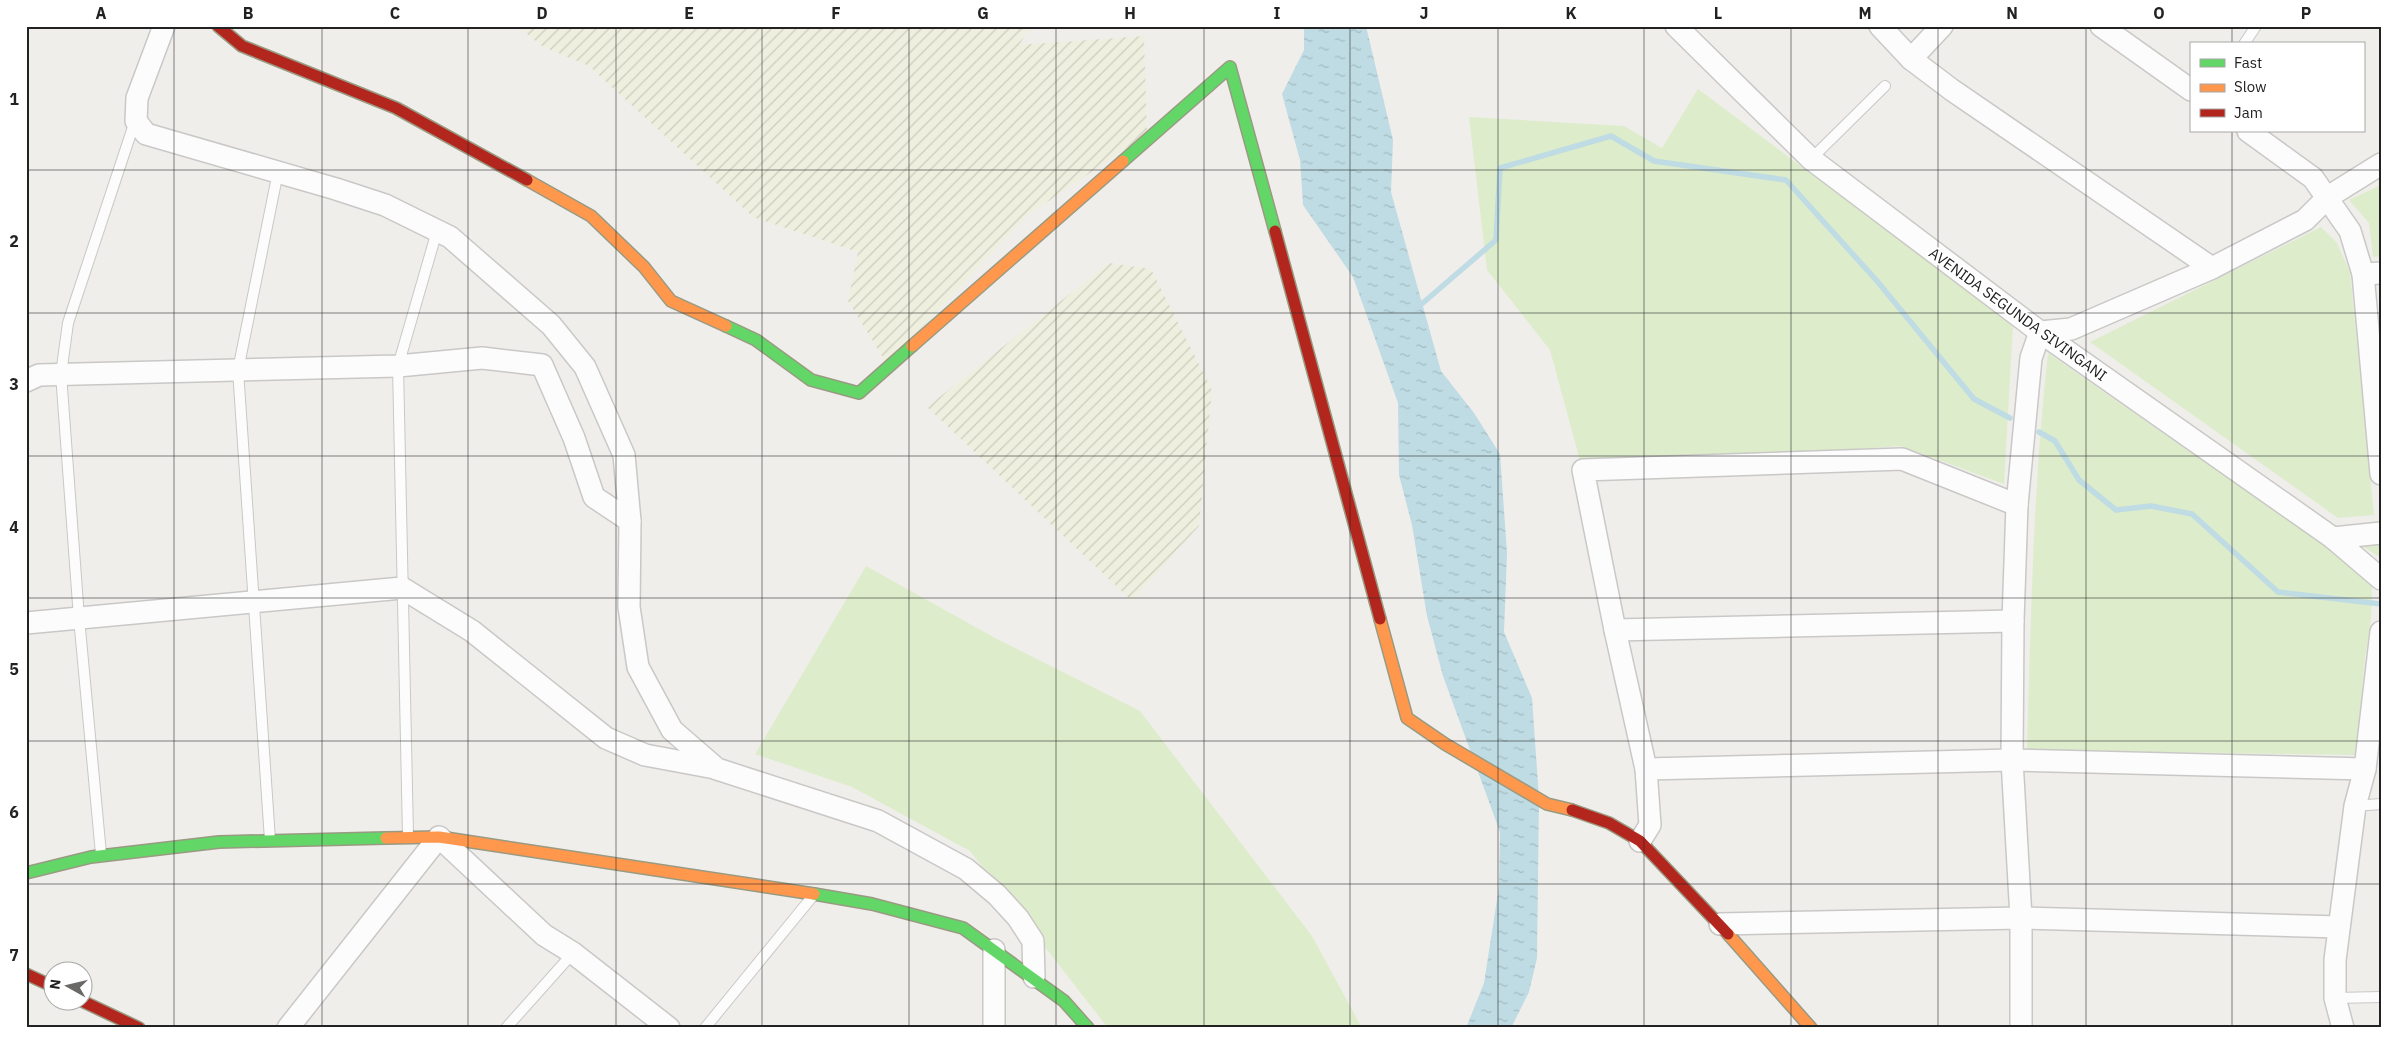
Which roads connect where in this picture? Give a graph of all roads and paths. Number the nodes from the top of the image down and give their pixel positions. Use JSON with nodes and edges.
{"nodes":[{"id":1,"x":164,"y":26,"type":"edge"},
{"id":2,"x":218,"y":26,"type":"edge"},
{"id":3,"x":1676,"y":26,"type":"edge"},
{"id":4,"x":1880,"y":26,"type":"edge"},
{"id":5,"x":1942,"y":26,"type":"edge"},
{"id":6,"x":2101,"y":26,"type":"edge"},
{"id":7,"x":2256,"y":26,"type":"edge"},
{"id":8,"x":2245,"y":42,"type":"edge"},
{"id":9,"x":1911,"y":59,"type":"junction"},
{"id":10,"x":1885,"y":86,"type":"dead end"},
{"id":11,"x":2190,"y":89,"type":"edge"},
{"id":12,"x":136,"y":120,"type":"junction"},
{"id":13,"x":2249,"y":132,"type":"edge"},
{"id":14,"x":1811,"y":159,"type":"junction"},
{"id":15,"x":2381,"y":164,"type":"edge"},
{"id":16,"x":278,"y":172,"type":"junction"},
{"id":17,"x":2328,"y":197,"type":"junction"},
{"id":18,"x":437,"y":230,"type":"junction"},
{"id":19,"x":2212,"y":268,"type":"junction"},
{"id":20,"x":2372,"y":273,"type":"edge"},
{"id":21,"x":2040,"y":332,"type":"junction"},
{"id":22,"x":398,"y":366,"type":"junction"},
{"id":23,"x":238,"y":370,"type":"junction"},
{"id":24,"x":61,"y":374,"type":"junction"},
{"id":25,"x":26,"y":381,"type":"edge"},
{"id":26,"x":2381,"y":474,"type":"edge"},
{"id":27,"x":2017,"y":505,"type":"junction"},
{"id":28,"x":630,"y":521,"type":"junction"},
{"id":29,"x":2381,"y":533,"type":"edge"},
{"id":30,"x":2333,"y":538,"type":"junction"},
{"id":31,"x":2381,"y":579,"type":"edge"},
{"id":32,"x":402,"y":588,"type":"junction"},
{"id":33,"x":254,"y":602,"type":"junction"},
{"id":34,"x":79,"y":618,"type":"junction"},
{"id":35,"x":2013,"y":621,"type":"junction"},
{"id":36,"x":26,"y":623,"type":"edge"},
{"id":37,"x":1615,"y":630,"type":"junction"},
{"id":38,"x":2381,"y":632,"type":"edge"},
{"id":39,"x":2012,"y":760,"type":"junction"},
{"id":40,"x":717,"y":769,"type":"junction"},
{"id":41,"x":1646,"y":769,"type":"junction"},
{"id":42,"x":2365,"y":769,"type":"junction"},
{"id":43,"x":2381,"y":804,"type":"edge"},
{"id":44,"x":2354,"y":806,"type":"junction"},
{"id":45,"x":408,"y":838,"type":"junction"},
{"id":46,"x":439,"y":838,"type":"junction"},
{"id":47,"x":270,"y":841,"type":"junction"},
{"id":48,"x":1640,"y":841,"type":"junction"},
{"id":49,"x":101,"y":856,"type":"junction"},
{"id":50,"x":26,"y":873,"type":"edge"},
{"id":51,"x":814,"y":894,"type":"junction"},
{"id":52,"x":2021,"y":918,"type":"junction"},
{"id":53,"x":1720,"y":924,"type":"junction"},
{"id":54,"x":2339,"y":927,"type":"junction"},
{"id":55,"x":994,"y":950,"type":"junction"},
{"id":56,"x":572,"y":953,"type":"junction"},
{"id":57,"x":26,"y":974,"type":"edge"},
{"id":58,"x":1034,"y":977,"type":"junction"},
{"id":59,"x":42,"y":981,"type":"edge"},
{"id":60,"x":2381,"y":997,"type":"edge"},
{"id":61,"x":2335,"y":998,"type":"junction"},
{"id":62,"x":92,"y":1006,"type":"edge"},
{"id":63,"x":139,"y":1028,"type":"edge"},
{"id":64,"x":288,"y":1028,"type":"edge"},
{"id":65,"x":506,"y":1028,"type":"edge"},
{"id":66,"x":670,"y":1028,"type":"edge"},
{"id":67,"x":705,"y":1028,"type":"edge"},
{"id":68,"x":994,"y":1028,"type":"edge"},
{"id":69,"x":1088,"y":1028,"type":"edge"},
{"id":70,"x":1811,"y":1028,"type":"edge"},
{"id":71,"x":2021,"y":1028,"type":"edge"},
{"id":72,"x":2343,"y":1028,"type":"edge"}],
"edges":[{"from":1,"to":12,"type":"street"},
{"from":2,"to":48,"type":"street"},
{"from":3,"to":14,"type":"street","name":"AVENIDA SEGUNDA SIVINGANI"},
{"from":4,"to":9,"type":"street"},
{"from":5,"to":9,"type":"street"},
{"from":6,"to":11,"type":"street"},
{"from":7,"to":8,"type":"lane"},
{"from":9,"to":19,"type":"street"},
{"from":10,"to":14,"type":"lane"},
{"from":12,"to":16,"type":"street"},
{"from":12,"to":24,"type":"lane"},
{"from":13,"to":17,"type":"street"},
{"from":14,"to":21,"type":"street","name":"AVENIDA SEGUNDA SIVINGANI"},
{"from":15,"to":17,"type":"street"},
{"from":16,"to":18,"type":"street"},
{"from":16,"to":23,"type":"lane"},
{"from":17,"to":19,"type":"street"},
{"from":17,"to":20,"type":"street"},
{"from":18,"to":22,"type":"lane"},
{"from":18,"to":28,"type":"street"},
{"from":19,"to":21,"type":"street"},
{"from":20,"to":26,"type":"street"},
{"from":21,"to":27,"type":"street"},
{"from":21,"to":30,"type":"street","name":"AVENIDA SEGUNDA SIVINGANI"},
{"from":22,"to":23,"type":"street"},
{"from":22,"to":28,"type":"street"},
{"from":22,"to":32,"type":"lane"},
{"from":23,"to":24,"type":"street"},
{"from":23,"to":33,"type":"lane"},
{"from":24,"to":25,"type":"street"},
{"from":24,"to":34,"type":"lane"},
{"from":27,"to":35,"type":"street"},
{"from":27,"to":37,"type":"street"},
{"from":28,"to":40,"type":"street"},
{"from":29,"to":30,"type":"street"},
{"from":30,"to":31,"type":"street","name":"AVENIDA SEGUNDA SIVINGANI"},
{"from":32,"to":33,"type":"street"},
{"from":32,"to":40,"type":"street"},
{"from":32,"to":45,"type":"lane"},
{"from":33,"to":34,"type":"street"},
{"from":33,"to":47,"type":"lane"},
{"from":34,"to":36,"type":"street"},
{"from":34,"to":49,"type":"lane"},
{"from":35,"to":37,"type":"street"},
{"from":35,"to":39,"type":"street"},
{"from":37,"to":41,"type":"street"},
{"from":38,"to":42,"type":"street"},
{"from":39,"to":41,"type":"street"},
{"from":39,"to":42,"type":"street"},
{"from":39,"to":52,"type":"street"},
{"from":40,"to":58,"type":"street"},
{"from":41,"to":48,"type":"street"},
{"from":42,"to":44,"type":"street"},
{"from":43,"to":44,"type":"lane"},
{"from":44,"to":54,"type":"street"},
{"from":45,"to":46,"type":"street"},
{"from":45,"to":47,"type":"street"},
{"from":46,"to":51,"type":"street"},
{"from":46,"to":56,"type":"street"},
{"from":46,"to":64,"type":"street"},
{"from":47,"to":49,"type":"street"},
{"from":48,"to":53,"type":"street"},
{"from":49,"to":50,"type":"street"},
{"from":51,"to":55,"type":"street"},
{"from":51,"to":67,"type":"lane"},
{"from":52,"to":53,"type":"street"},
{"from":52,"to":54,"type":"street"},
{"from":52,"to":71,"type":"street"},
{"from":53,"to":70,"type":"street"},
{"from":54,"to":61,"type":"street"},
{"from":55,"to":58,"type":"street"},
{"from":55,"to":68,"type":"street"},
{"from":56,"to":65,"type":"lane"},
{"from":56,"to":66,"type":"street"},
{"from":57,"to":59,"type":"street"},
{"from":58,"to":69,"type":"street"},
{"from":60,"to":61,"type":"lane"},
{"from":61,"to":72,"type":"street"},
{"from":62,"to":63,"type":"street"}]}
